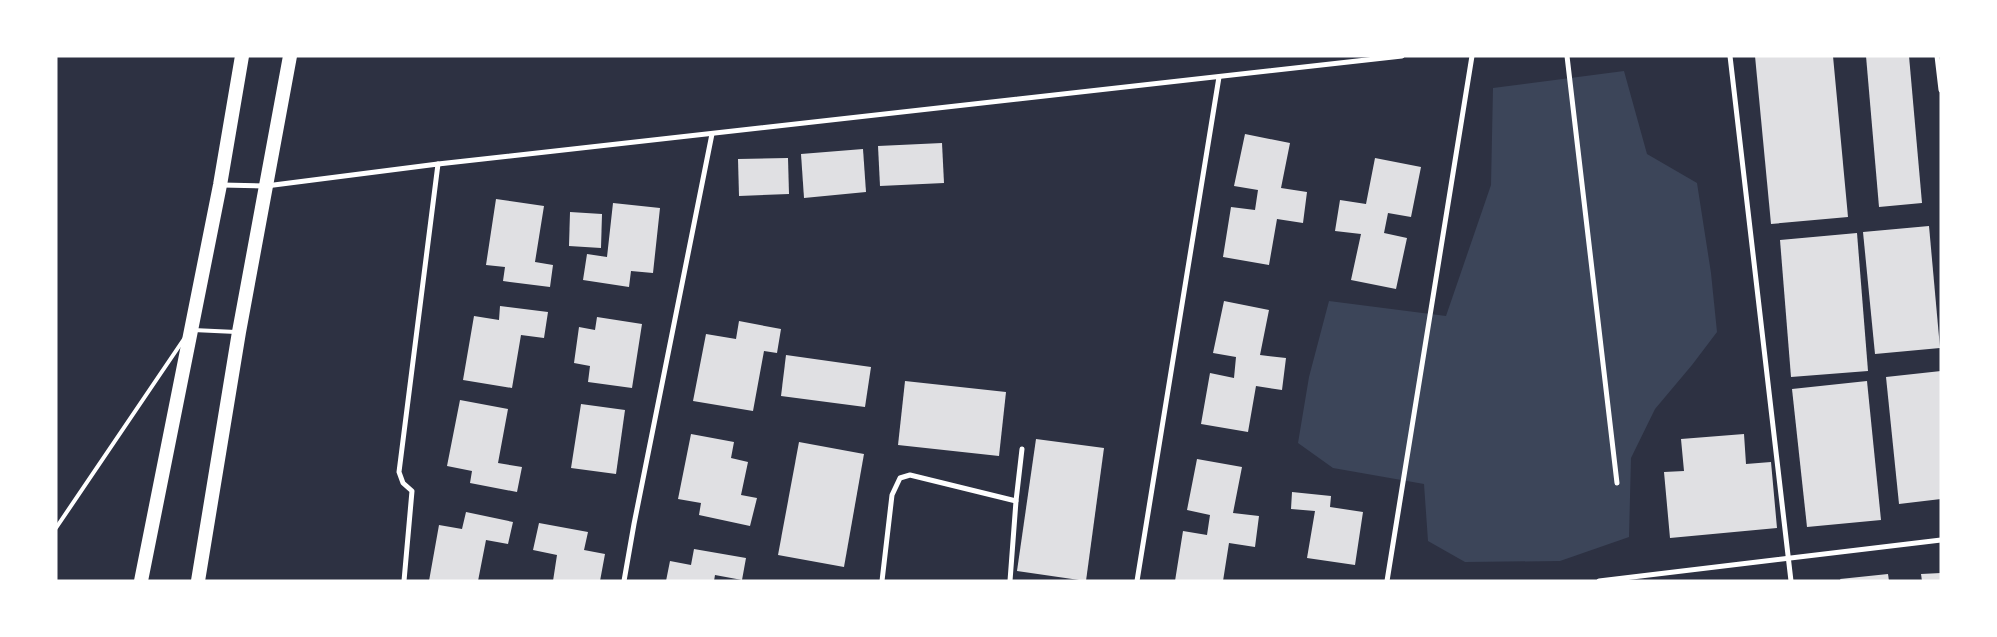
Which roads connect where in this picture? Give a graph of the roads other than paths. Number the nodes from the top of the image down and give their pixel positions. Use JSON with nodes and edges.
{"nodes":[{"id":1,"x":242,"y":56,"type":"edge"},
{"id":2,"x":290,"y":56,"type":"edge"},
{"id":3,"x":1402,"y":56,"type":"edge"},
{"id":4,"x":1472,"y":56,"type":"edge"},
{"id":5,"x":1567,"y":56,"type":"edge"},
{"id":6,"x":1730,"y":56,"type":"edge"},
{"id":7,"x":1937,"y":56,"type":"edge"},
{"id":8,"x":1219,"y":77,"type":"junction"},
{"id":9,"x":1941,"y":90,"type":"edge"},
{"id":10,"x":712,"y":134,"type":"junction"},
{"id":11,"x":438,"y":164,"type":"junction"},
{"id":12,"x":220,"y":185,"type":"junction"},
{"id":13,"x":266,"y":186,"type":"junction"},
{"id":14,"x":190,"y":329,"type":"junction"},
{"id":15,"x":239,"y":332,"type":"junction"},
{"id":16,"x":1022,"y":449,"type":"dead end"},
{"id":17,"x":1616,"y":483,"type":"dead end"},
{"id":18,"x":1016,"y":501,"type":"junction"},
{"id":19,"x":56,"y":528,"type":"edge"},
{"id":20,"x":1941,"y":540,"type":"edge"},
{"id":21,"x":1789,"y":558,"type":"junction"},
{"id":22,"x":140,"y":581,"type":"edge"},
{"id":23,"x":198,"y":581,"type":"edge"},
{"id":24,"x":404,"y":581,"type":"edge"},
{"id":25,"x":624,"y":581,"type":"edge"},
{"id":26,"x":882,"y":581,"type":"edge"},
{"id":27,"x":1010,"y":581,"type":"edge"},
{"id":28,"x":1137,"y":581,"type":"edge"},
{"id":29,"x":1388,"y":581,"type":"edge"},
{"id":30,"x":1598,"y":581,"type":"edge"},
{"id":31,"x":1791,"y":581,"type":"edge"}],
"edges":[{"from":1,"to":12,"type":"highway"},
{"from":2,"to":13,"type":"highway"},
{"from":3,"to":8,"type":"street"},
{"from":4,"to":29,"type":"street"},
{"from":5,"to":17,"type":"street"},
{"from":6,"to":21,"type":"street"},
{"from":7,"to":9,"type":"street"},
{"from":8,"to":10,"type":"street"},
{"from":8,"to":28,"type":"street"},
{"from":10,"to":11,"type":"street"},
{"from":10,"to":25,"type":"street"},
{"from":11,"to":13,"type":"street"},
{"from":11,"to":24,"type":"street"},
{"from":12,"to":13,"type":"street"},
{"from":12,"to":14,"type":"highway"},
{"from":13,"to":15,"type":"highway"},
{"from":14,"to":15,"type":"lane"},
{"from":14,"to":19,"type":"lane"},
{"from":14,"to":22,"type":"highway"},
{"from":15,"to":23,"type":"highway"},
{"from":16,"to":18,"type":"street"},
{"from":18,"to":26,"type":"street"},
{"from":18,"to":27,"type":"street"},
{"from":20,"to":21,"type":"street"},
{"from":21,"to":30,"type":"street"},
{"from":21,"to":31,"type":"street"}]}
